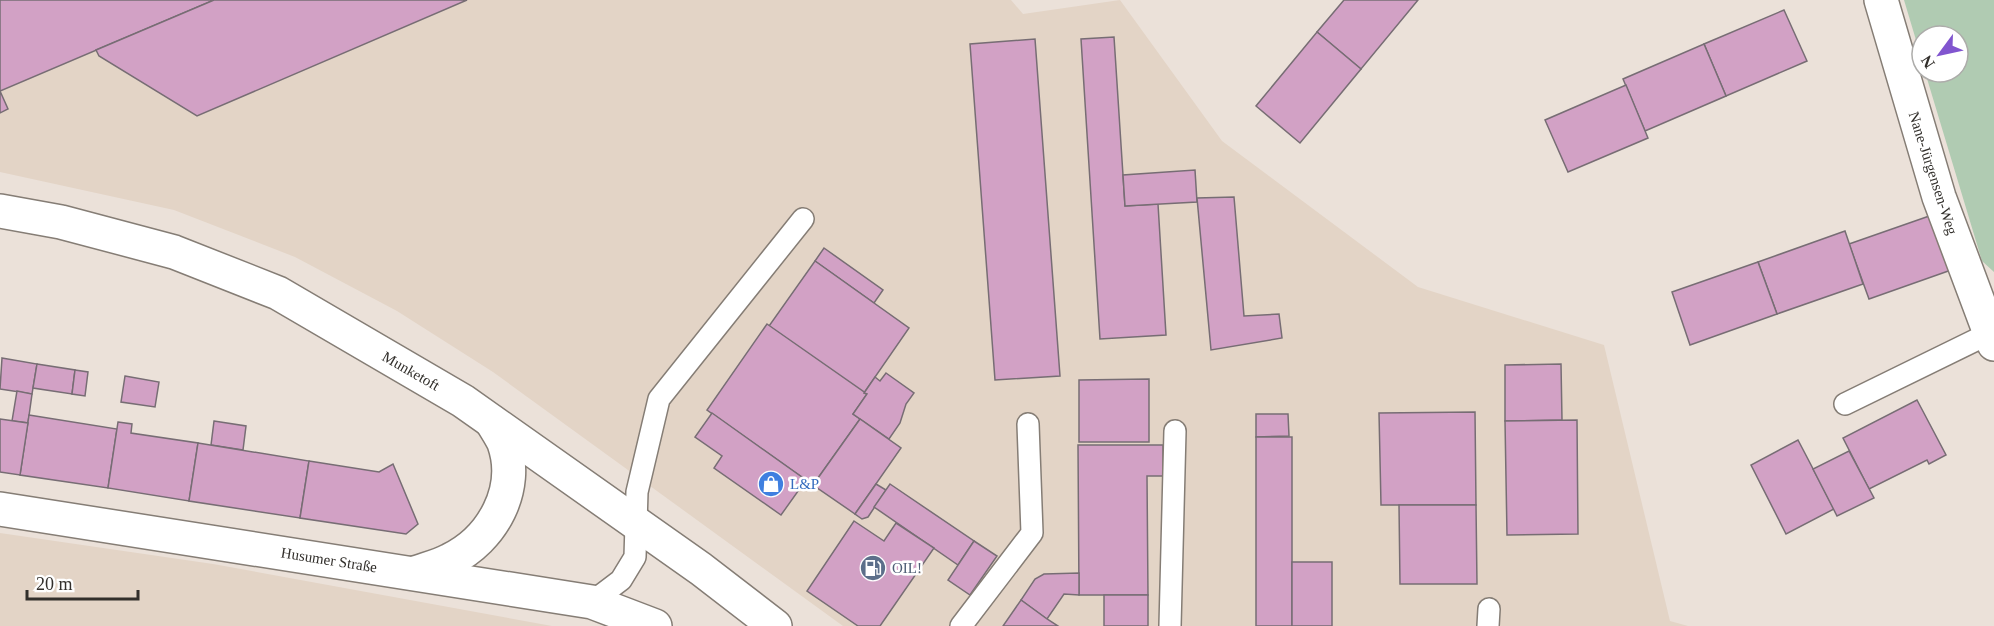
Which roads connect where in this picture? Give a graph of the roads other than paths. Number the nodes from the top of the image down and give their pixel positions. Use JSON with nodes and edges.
{"nodes":[{"id":1,"x":1881,"y":0,"type":"edge"},
{"id":2,"x":0,"y":211,"type":"edge"},
{"id":3,"x":803,"y":219,"type":"dead end"},
{"id":4,"x":1992,"y":339,"type":"edge"},
{"id":5,"x":1845,"y":404,"type":"dead end"},
{"id":6,"x":492,"y":422,"type":"junction"},
{"id":7,"x":1028,"y":424,"type":"dead end"},
{"id":8,"x":1175,"y":431,"type":"dead end"},
{"id":9,"x":0,"y":509,"type":"edge"},
{"id":10,"x":635,"y":524,"type":"junction"},
{"id":11,"x":413,"y":574,"type":"junction"},
{"id":12,"x":592,"y":602,"type":"junction"},
{"id":13,"x":655,"y":626,"type":"edge"},
{"id":14,"x":775,"y":626,"type":"edge"},
{"id":15,"x":961,"y":626,"type":"edge"},
{"id":16,"x":1170,"y":626,"type":"edge"}],
"edges":[{"from":1,"to":4,"type":"main road","name":"Nane-Jürgensen-Weg"},
{"from":2,"to":6,"type":"main road","name":"Munketoft"},
{"from":3,"to":10,"type":"lane"},
{"from":4,"to":5,"type":"lane"},
{"from":6,"to":10,"type":"main road","name":"Munketoft"},
{"from":6,"to":11,"type":"main road"},
{"from":7,"to":15,"type":"lane"},
{"from":8,"to":16,"type":"lane"},
{"from":9,"to":11,"type":"main road","name":"Husumer Straße"},
{"from":10,"to":12,"type":"lane"},
{"from":10,"to":14,"type":"main road","name":"Munketoft"},
{"from":11,"to":12,"type":"main road","name":"Husumer Straße"},
{"from":12,"to":13,"type":"main road","name":"Husumer Straße"}]}
